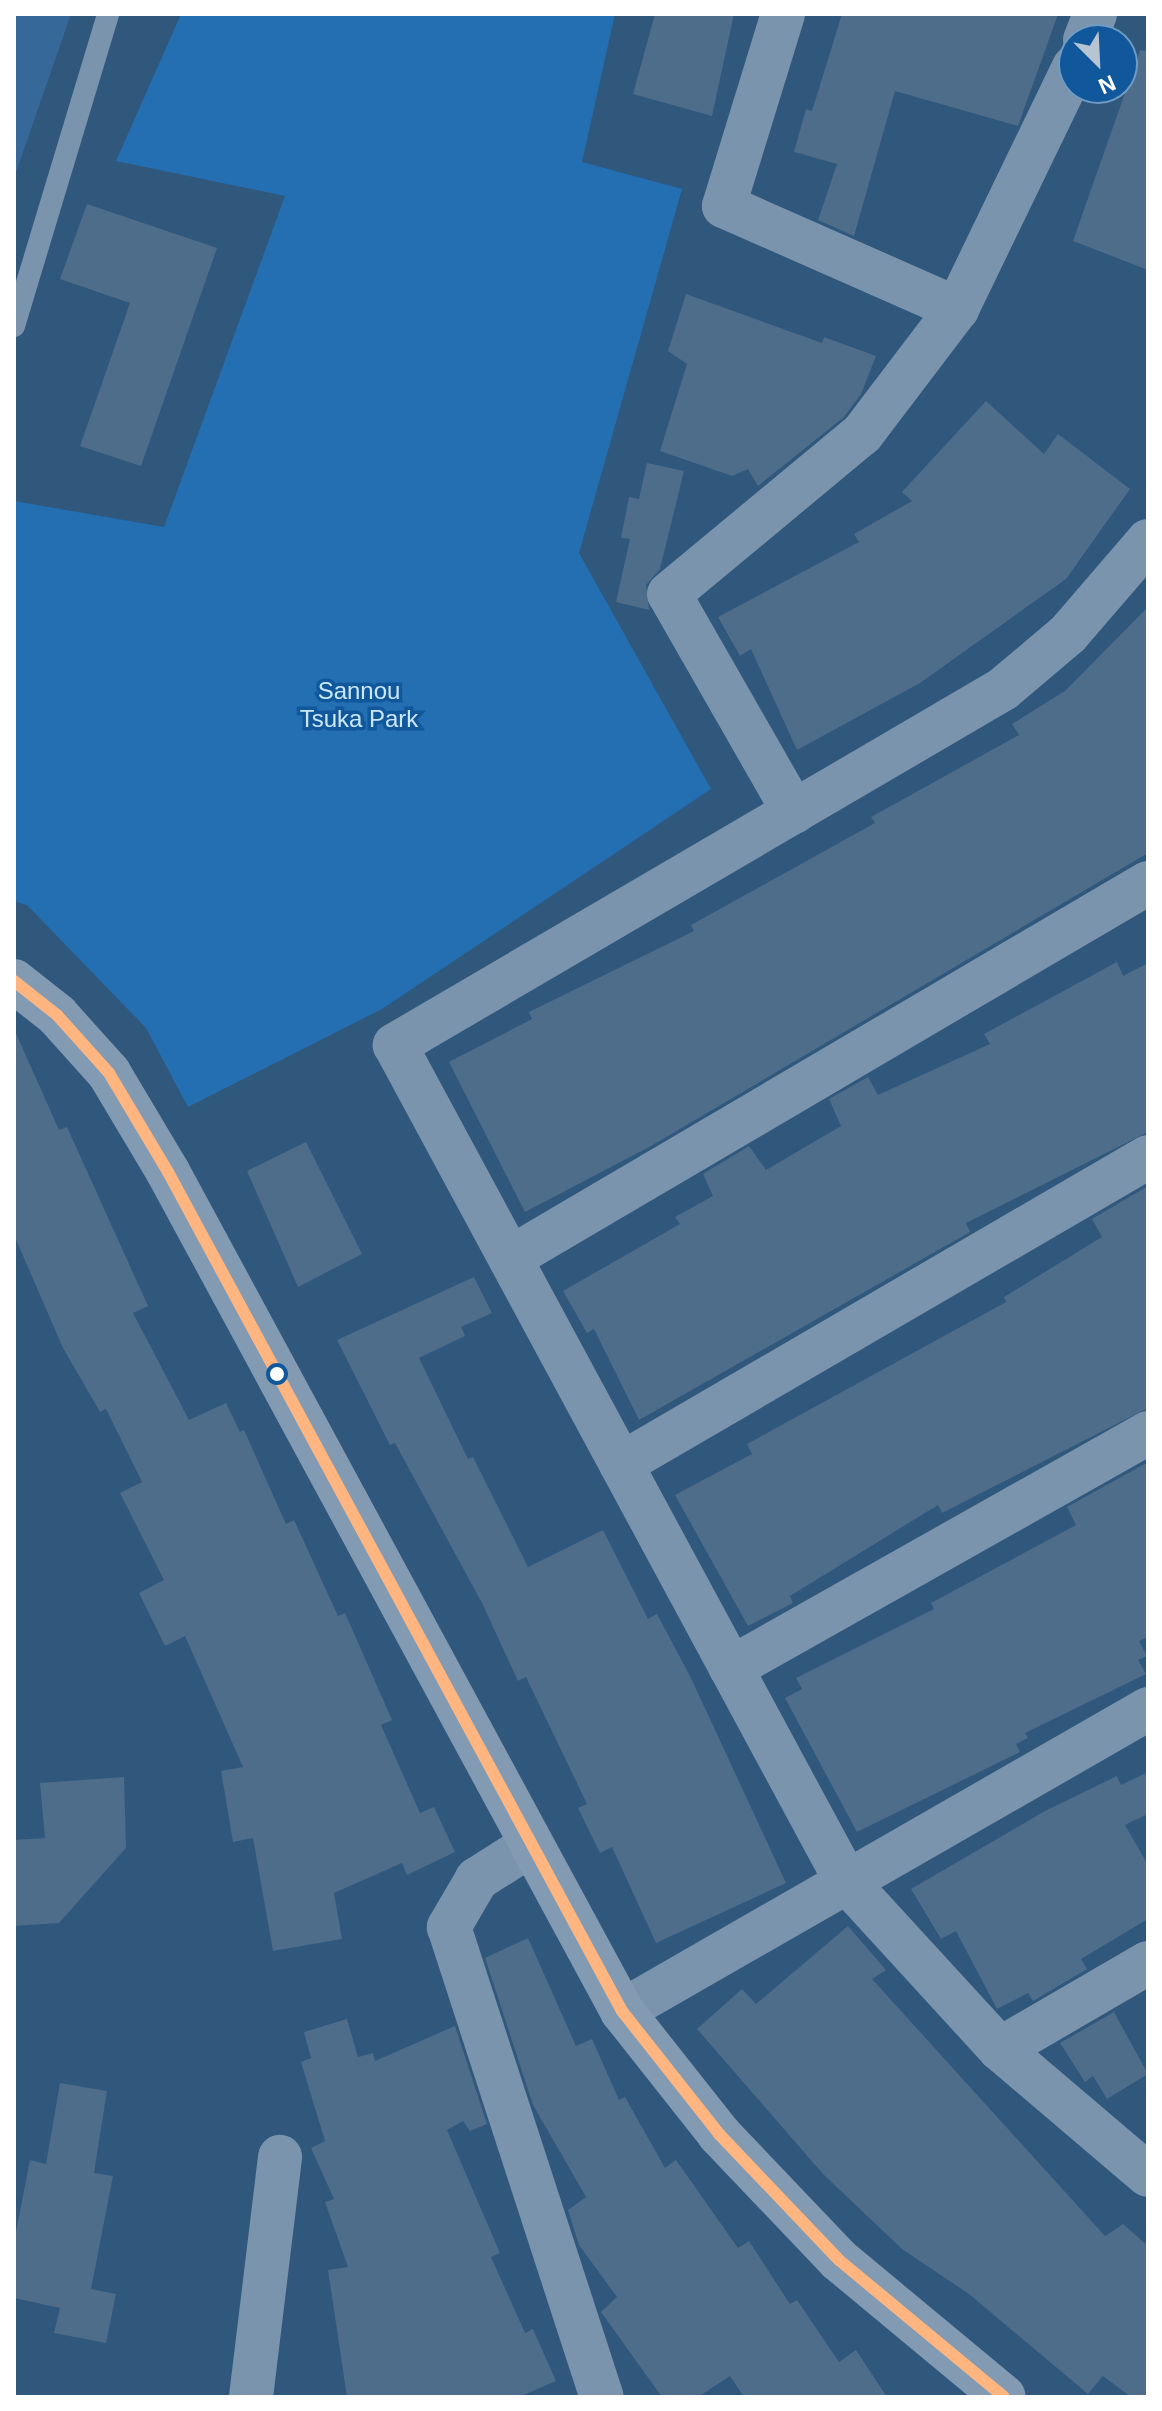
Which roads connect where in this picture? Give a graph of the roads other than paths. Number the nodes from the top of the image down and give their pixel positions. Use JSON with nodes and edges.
{"nodes":[{"id":1,"x":108,"y":14,"type":"edge"},
{"id":2,"x":783,"y":14,"type":"edge"},
{"id":3,"x":1058,"y":100,"type":"edge"},
{"id":4,"x":957,"y":309,"type":"junction"},
{"id":5,"x":14,"y":326,"type":"edge"},
{"id":6,"x":1148,"y":541,"type":"edge"},
{"id":7,"x":794,"y":812,"type":"junction"},
{"id":8,"x":1148,"y":883,"type":"edge"},
{"id":9,"x":14,"y":981,"type":"edge"},
{"id":10,"x":1148,"y":1157,"type":"edge"},
{"id":11,"x":510,"y":1258,"type":"junction"},
{"id":12,"x":1148,"y":1433,"type":"edge"},
{"id":13,"x":621,"y":1464,"type":"junction"},
{"id":14,"x":731,"y":1668,"type":"junction"},
{"id":15,"x":1148,"y":1709,"type":"edge"},
{"id":16,"x":529,"y":1846,"type":"junction"},
{"id":17,"x":846,"y":1881,"type":"junction"},
{"id":18,"x":1148,"y":1963,"type":"edge"},
{"id":19,"x":622,"y":2011,"type":"junction"},
{"id":20,"x":1000,"y":2049,"type":"junction"},
{"id":21,"x":280,"y":2157,"type":"dead end"},
{"id":22,"x":1148,"y":2175,"type":"edge"},
{"id":23,"x":251,"y":2397,"type":"edge"},
{"id":24,"x":602,"y":2397,"type":"edge"},
{"id":25,"x":1004,"y":2397,"type":"edge"}],
"edges":[{"from":1,"to":5,"type":"lane"},
{"from":2,"to":4,"type":"street"},
{"from":3,"to":4,"type":"street"},
{"from":4,"to":7,"type":"street"},
{"from":6,"to":7,"type":"street"},
{"from":7,"to":11,"type":"street"},
{"from":8,"to":11,"type":"street"},
{"from":9,"to":16,"type":"street"},
{"from":10,"to":13,"type":"street"},
{"from":11,"to":13,"type":"street"},
{"from":12,"to":14,"type":"street"},
{"from":13,"to":14,"type":"street"},
{"from":14,"to":17,"type":"street"},
{"from":15,"to":17,"type":"street"},
{"from":16,"to":19,"type":"street"},
{"from":16,"to":24,"type":"street"},
{"from":17,"to":19,"type":"street"},
{"from":17,"to":20,"type":"street"},
{"from":18,"to":20,"type":"street"},
{"from":19,"to":25,"type":"street"},
{"from":20,"to":22,"type":"street"},
{"from":21,"to":23,"type":"street"}]}
